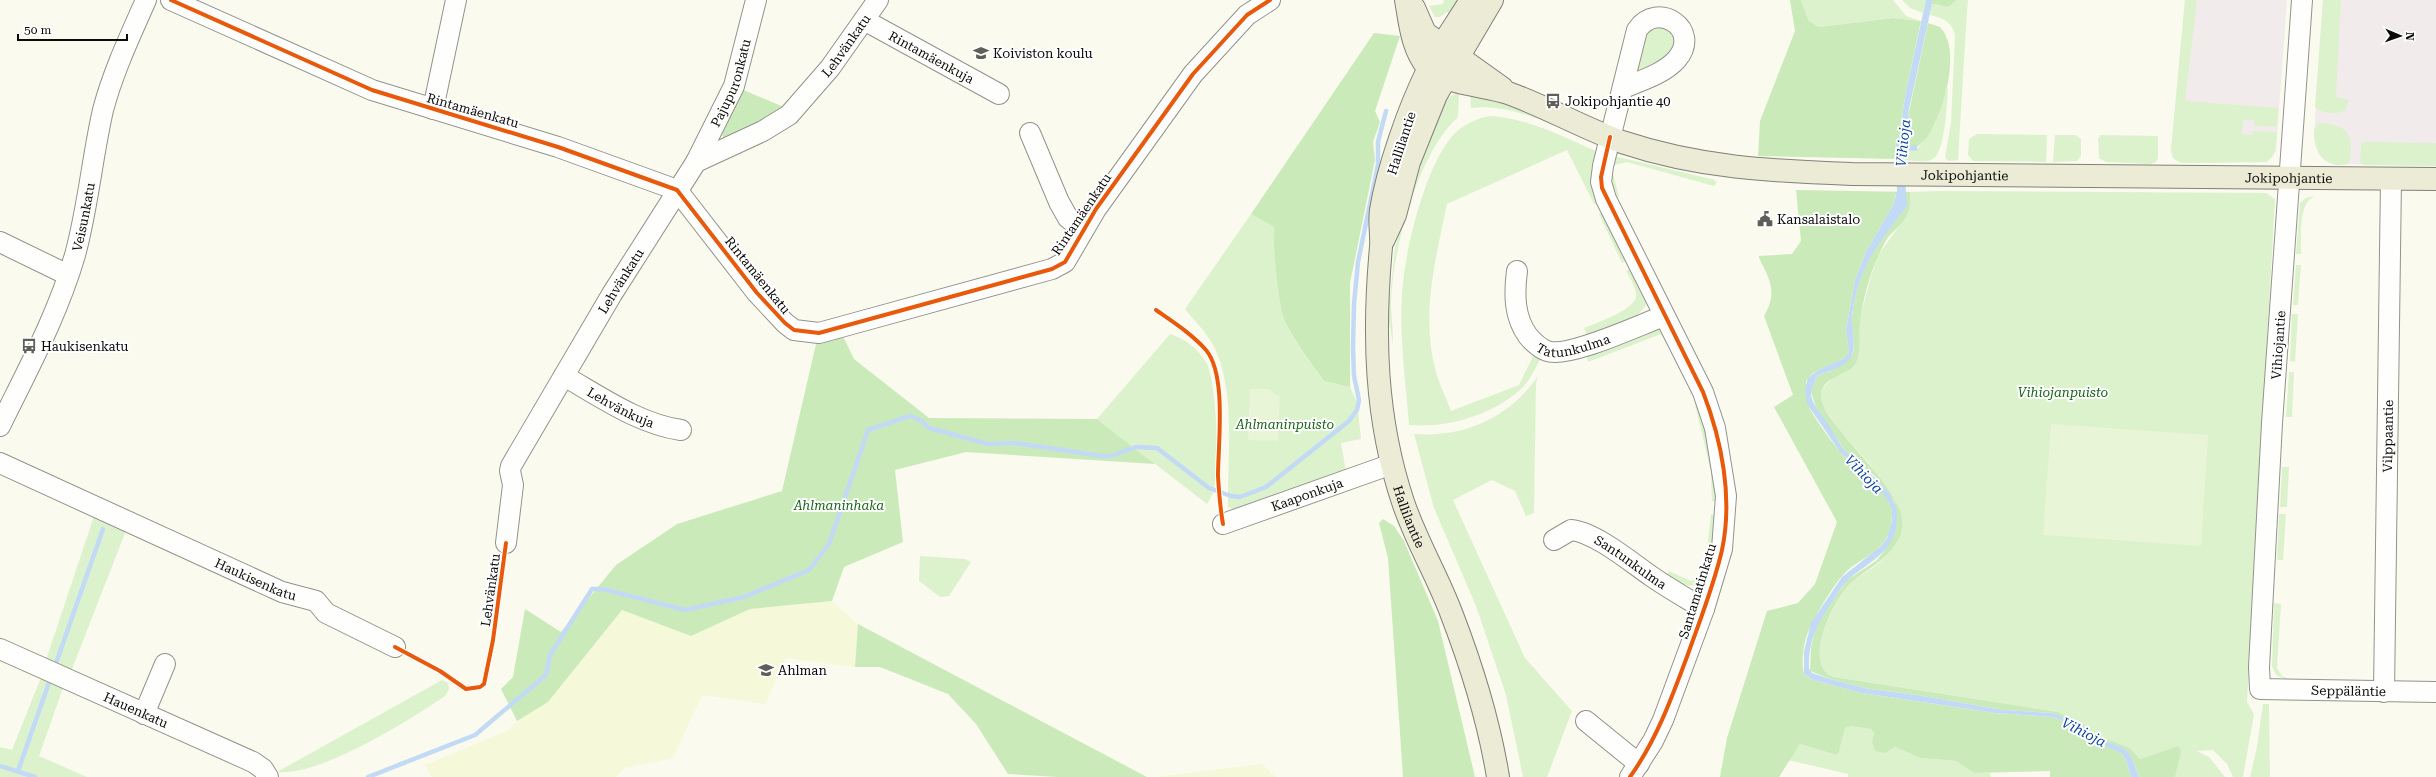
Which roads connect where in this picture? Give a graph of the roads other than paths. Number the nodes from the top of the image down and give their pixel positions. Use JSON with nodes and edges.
{"nodes":[{"id":1,"x":146,"y":0,"type":"edge"},
{"id":2,"x":171,"y":0,"type":"edge"},
{"id":3,"x":456,"y":0,"type":"edge"},
{"id":4,"x":756,"y":0,"type":"edge"},
{"id":5,"x":878,"y":0,"type":"edge"},
{"id":6,"x":1270,"y":0,"type":"edge"},
{"id":7,"x":1406,"y":0,"type":"edge"},
{"id":8,"x":1410,"y":0,"type":"edge"},
{"id":9,"x":1471,"y":0,"type":"edge"},
{"id":10,"x":1492,"y":0,"type":"edge"},
{"id":11,"x":2302,"y":0,"type":"edge"},
{"id":12,"x":864,"y":20,"type":"junction"},
{"id":13,"x":1450,"y":52,"type":"junction"},
{"id":14,"x":1437,"y":74,"type":"junction"},
{"id":15,"x":1623,"y":88,"type":"dead end"},
{"id":16,"x":1508,"y":92,"type":"junction"},
{"id":17,"x":999,"y":94,"type":"dead end"},
{"id":18,"x":432,"y":109,"type":"junction"},
{"id":19,"x":1030,"y":134,"type":"dead end"},
{"id":20,"x":1610,"y":137,"type":"junction"},
{"id":21,"x":696,"y":162,"type":"junction"},
{"id":22,"x":2290,"y":177,"type":"junction"},
{"id":23,"x":2391,"y":179,"type":"junction"},
{"id":24,"x":2436,"y":179,"type":"edge"},
{"id":25,"x":677,"y":190,"type":"junction"},
{"id":26,"x":1083,"y":230,"type":"junction"},
{"id":27,"x":0,"y":242,"type":"edge"},
{"id":28,"x":1517,"y":271,"type":"dead end"},
{"id":29,"x":68,"y":275,"type":"junction"},
{"id":30,"x":1664,"y":316,"type":"junction"},
{"id":31,"x":564,"y":376,"type":"junction"},
{"id":32,"x":0,"y":426,"type":"edge"},
{"id":33,"x":681,"y":430,"type":"dead end"},
{"id":34,"x":0,"y":463,"type":"edge"},
{"id":35,"x":1392,"y":464,"type":"junction"},
{"id":36,"x":1223,"y":524,"type":"dead end"},
{"id":37,"x":1554,"y":540,"type":"dead end"},
{"id":38,"x":506,"y":543,"type":"dead end"},
{"id":39,"x":1704,"y":609,"type":"junction"},
{"id":40,"x":395,"y":648,"type":"dead end"},
{"id":41,"x":0,"y":649,"type":"edge"},
{"id":42,"x":165,"y":664,"type":"dead end"},
{"id":43,"x":2260,"y":689,"type":"joint"},
{"id":44,"x":2384,"y":692,"type":"junction"},
{"id":45,"x":2436,"y":692,"type":"edge"},
{"id":46,"x":144,"y":714,"type":"junction"},
{"id":47,"x":1586,"y":721,"type":"dead end"},
{"id":48,"x":1635,"y":770,"type":"edge"},
{"id":49,"x":268,"y":777,"type":"edge"},
{"id":50,"x":1498,"y":777,"type":"edge"}],
"edges":[{"from":1,"to":29,"type":"street","name":"Veisunkatu"},
{"from":2,"to":18,"type":"street","name":"Rintamäenkatu"},
{"from":3,"to":18,"type":"street"},
{"from":4,"to":21,"type":"street","name":"Pajupuronkatu"},
{"from":5,"to":12,"type":"street","name":"Lehvänkatu"},
{"from":6,"to":26,"type":"street","name":"Rintamäenkatu"},
{"from":7,"to":14,"type":"main road"},
{"from":8,"to":13,"type":"main road","name":"Jokipohjantie"},
{"from":9,"to":13,"type":"main road"},
{"from":10,"to":13,"type":"main road"},
{"from":11,"to":22,"type":"street","name":"Vihiojantie"},
{"from":12,"to":17,"type":"street","name":"Rintamäenkuja"},
{"from":12,"to":21,"type":"street","name":"Lehvänkatu"},
{"from":13,"to":14,"type":"main road","name":"Hallilantie"},
{"from":13,"to":16,"type":"main road","name":"Jokipohjantie"},
{"from":14,"to":16,"type":"main road","name":"Jokipohjantie"},
{"from":14,"to":35,"type":"main road","name":"Hallilantie"},
{"from":15,"to":20,"type":"street","name":"Santamatinkatu"},
{"from":16,"to":20,"type":"main road","name":"Jokipohjantie"},
{"from":18,"to":25,"type":"street","name":"Rintamäenkatu"},
{"from":19,"to":26,"type":"street"},
{"from":20,"to":22,"type":"main road","name":"Jokipohjantie"},
{"from":20,"to":30,"type":"street","name":"Santamatinkatu"},
{"from":21,"to":25,"type":"street","name":"Lehvänkatu"},
{"from":22,"to":23,"type":"main road","name":"Jokipohjantie"},
{"from":22,"to":43,"type":"street","name":"Vihiojantie"},
{"from":23,"to":24,"type":"main road","name":"Jokipohjantie"},
{"from":23,"to":44,"type":"street","name":"Vilppaantie"},
{"from":25,"to":26,"type":"street","name":"Rintamäenkatu"},
{"from":25,"to":31,"type":"street","name":"Lehvänkatu"},
{"from":27,"to":29,"type":"street"},
{"from":28,"to":30,"type":"street","name":"Tatunkulma"},
{"from":29,"to":32,"type":"street","name":"Veisunkatu"},
{"from":30,"to":39,"type":"street","name":"Santamatinkatu"},
{"from":31,"to":33,"type":"street","name":"Lehvänkuja"},
{"from":31,"to":38,"type":"street","name":"Lehvänkatu"},
{"from":34,"to":40,"type":"street","name":"Haukisenkatu"},
{"from":35,"to":36,"type":"street","name":"Kaaponkuja"},
{"from":35,"to":50,"type":"main road","name":"Hallilantie"},
{"from":37,"to":39,"type":"street","name":"Santunkulma"},
{"from":39,"to":48,"type":"street","name":"Santamatinkatu"},
{"from":41,"to":46,"type":"street","name":"Hauenkatu"},
{"from":42,"to":46,"type":"street"},
{"from":43,"to":44,"type":"street","name":"Seppäläntie"},
{"from":44,"to":45,"type":"street","name":"Seppäläntie"},
{"from":46,"to":49,"type":"street","name":"Hauenkatu"},
{"from":47,"to":48,"type":"street","name":"Santamatinkatu"}]}
